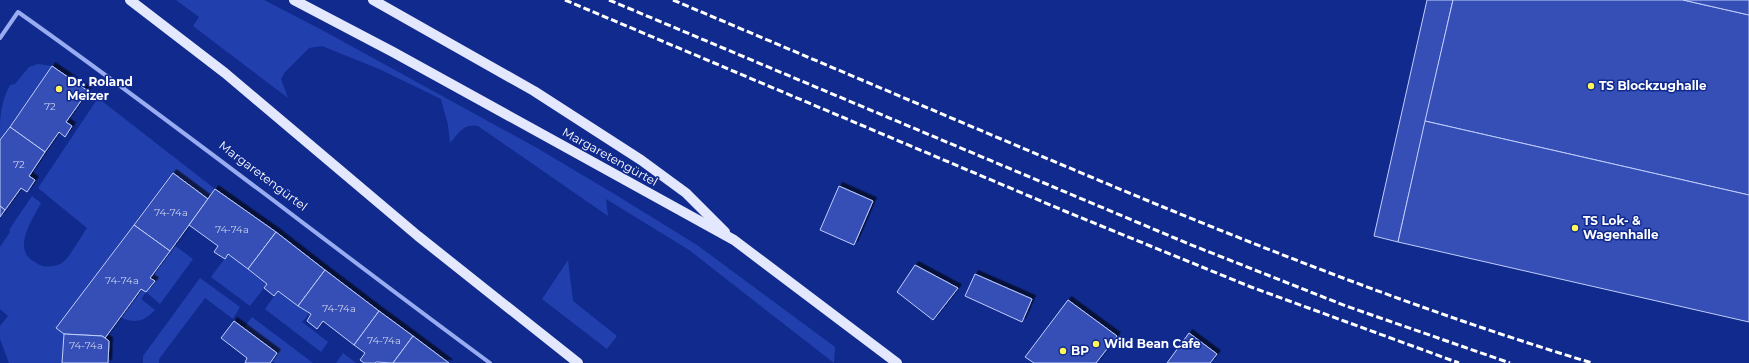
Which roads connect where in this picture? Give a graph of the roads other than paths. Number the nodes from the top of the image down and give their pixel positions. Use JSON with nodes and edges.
{"nodes":[{"id":1,"x":130,"y":0,"type":"edge"},
{"id":2,"x":294,"y":0,"type":"edge"},
{"id":3,"x":373,"y":0,"type":"edge"},
{"id":4,"x":0,"y":38,"type":"edge"},
{"id":5,"x":734,"y":240,"type":"junction"},
{"id":6,"x":490,"y":363,"type":"edge"},
{"id":7,"x":578,"y":363,"type":"edge"},
{"id":8,"x":897,"y":363,"type":"edge"}],
"edges":[{"from":1,"to":7,"type":"main road"},
{"from":2,"to":5,"type":"main road","name":"Margaretengürtel"},
{"from":3,"to":5,"type":"main road"},
{"from":4,"to":6,"type":"street","name":"Margaretengürtel"},
{"from":5,"to":8,"type":"main road","name":"Margaretengürtel"}]}
